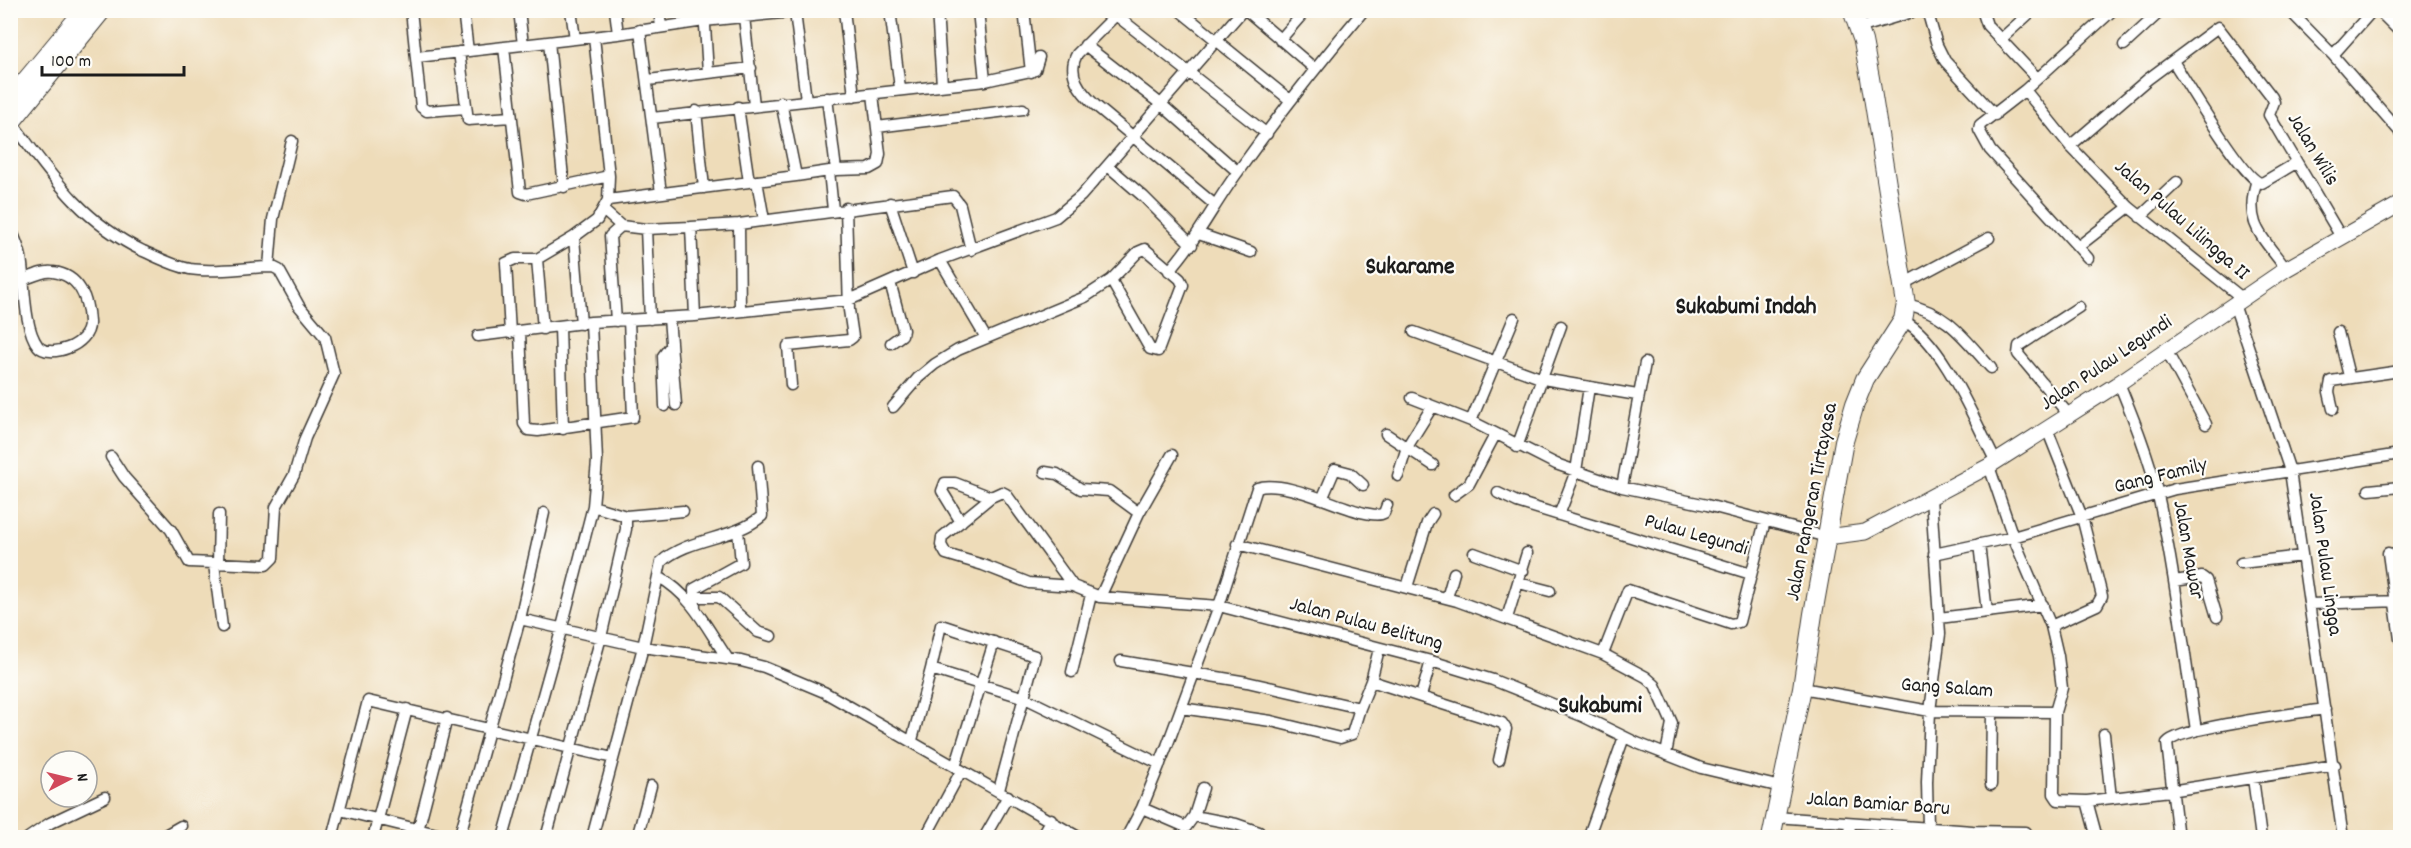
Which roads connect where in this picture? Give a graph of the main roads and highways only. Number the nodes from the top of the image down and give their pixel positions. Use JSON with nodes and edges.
{"nodes":[{"id":1,"x":1852,"y":10,"type":"edge"},
{"id":2,"x":90,"y":15,"type":"edge"},
{"id":3,"x":10,"y":101,"type":"edge"},
{"id":4,"x":11,"y":122,"type":"edge"},
{"id":5,"x":1771,"y":837,"type":"edge"}],
"edges":[{"from":1,"to":5,"type":"main road","name":"Jalan Pangeran Tirtayasa"},
{"from":2,"to":3,"type":"highway"},
{"from":2,"to":4,"type":"highway"}]}
